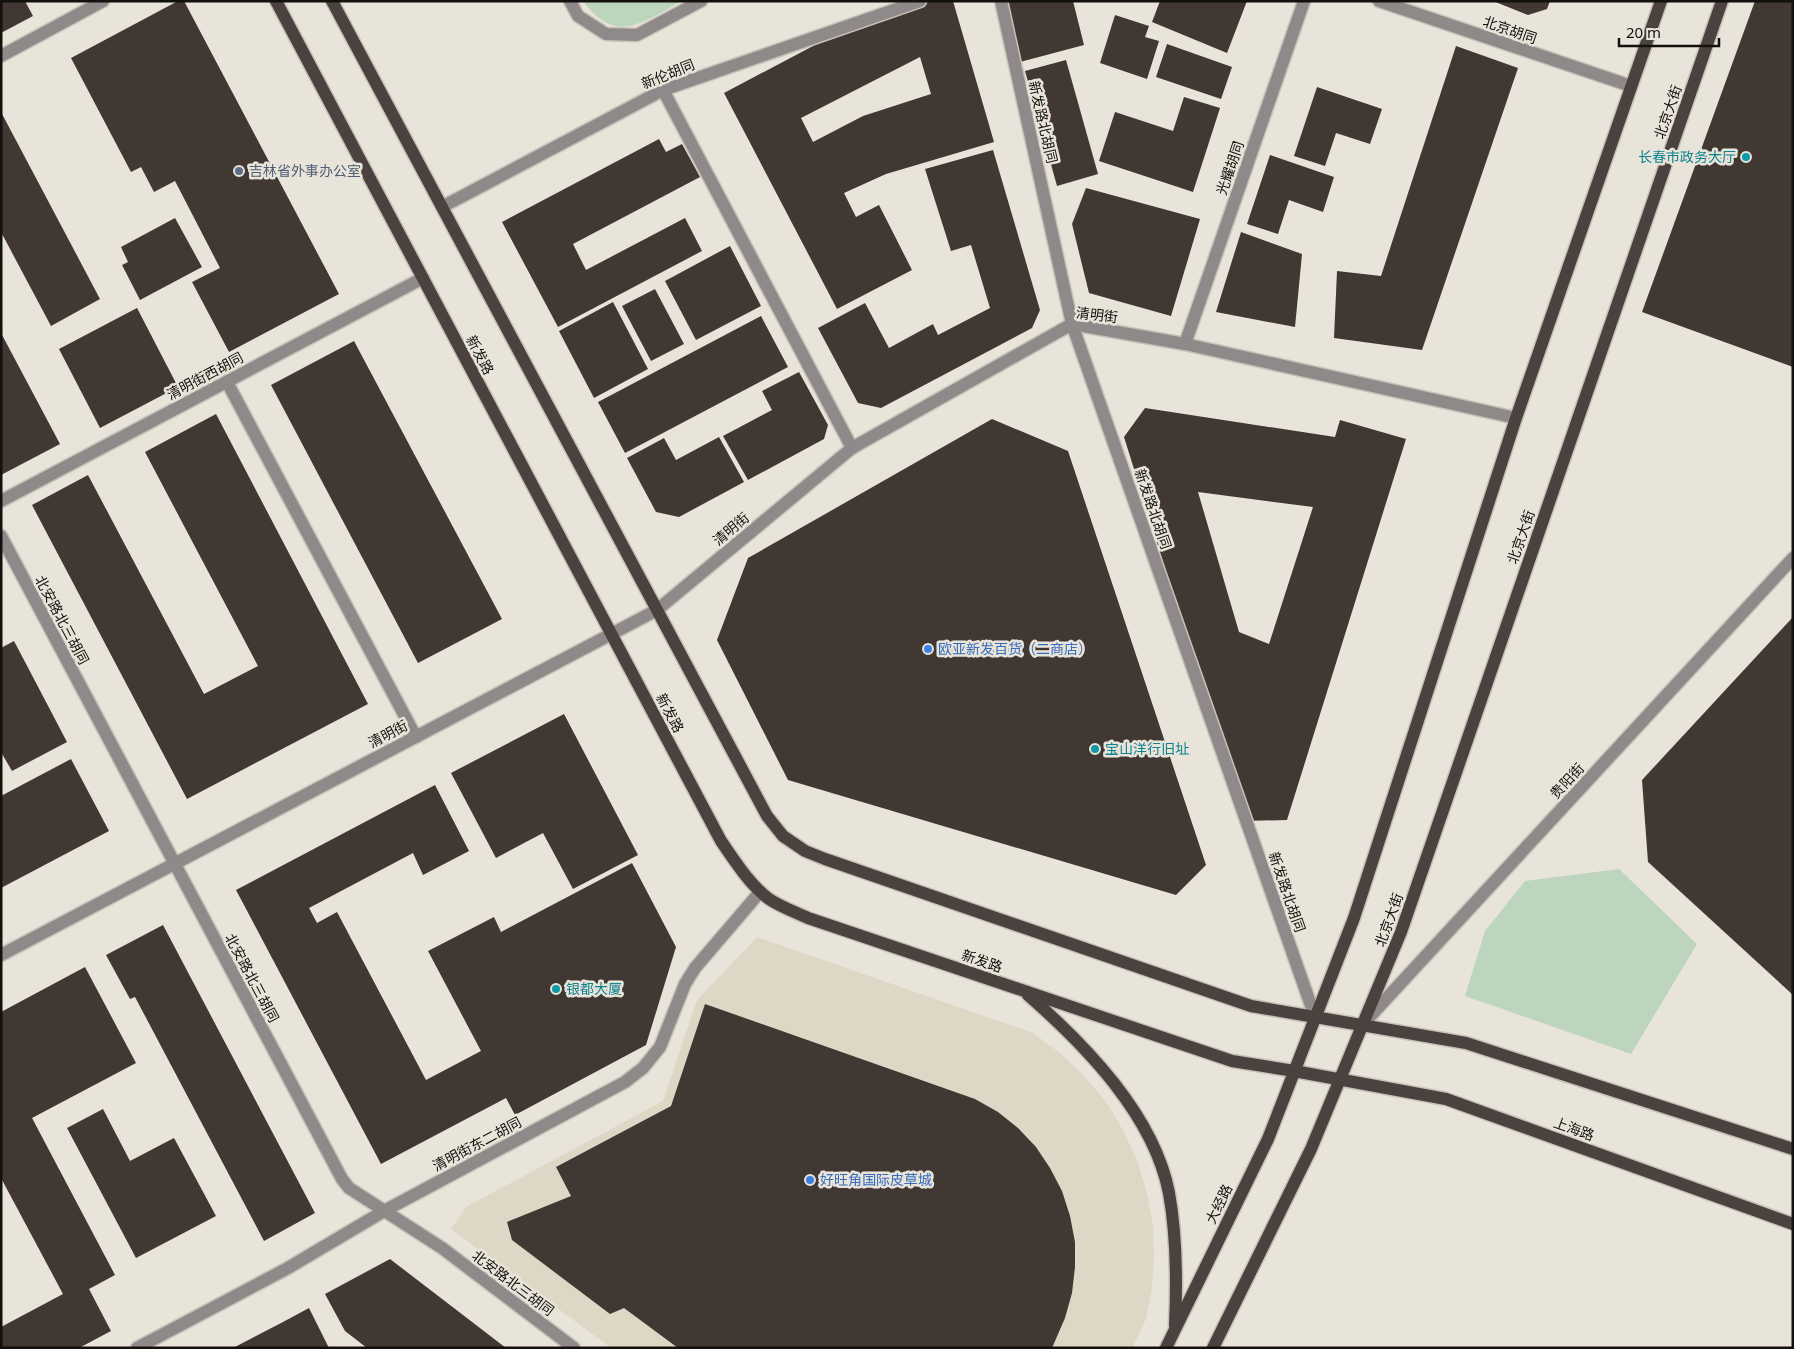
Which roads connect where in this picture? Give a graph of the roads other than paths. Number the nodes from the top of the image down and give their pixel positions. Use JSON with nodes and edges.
{"nodes":[{"id":1,"x":102,"y":1,"type":"edge"},
{"id":2,"x":276,"y":1,"type":"edge"},
{"id":3,"x":332,"y":1,"type":"edge"},
{"id":4,"x":570,"y":1,"type":"edge"},
{"id":5,"x":701,"y":1,"type":"edge"},
{"id":6,"x":920,"y":1,"type":"edge"},
{"id":7,"x":1000,"y":1,"type":"edge"},
{"id":8,"x":1304,"y":1,"type":"edge"},
{"id":9,"x":1379,"y":1,"type":"edge"},
{"id":10,"x":1661,"y":1,"type":"edge"},
{"id":11,"x":1722,"y":1,"type":"edge"},
{"id":12,"x":1,"y":56,"type":"edge"},
{"id":13,"x":1631,"y":86,"type":"junction"},
{"id":14,"x":663,"y":90,"type":"junction"},
{"id":15,"x":442,"y":207,"type":"junction"},
{"id":16,"x":423,"y":278,"type":"junction"},
{"id":17,"x":1072,"y":324,"type":"junction"},
{"id":18,"x":1185,"y":344,"type":"junction"},
{"id":19,"x":227,"y":382,"type":"junction"},
{"id":20,"x":1516,"y":418,"type":"junction"},
{"id":21,"x":852,"y":448,"type":"junction"},
{"id":22,"x":1,"y":501,"type":"edge"},
{"id":23,"x":1,"y":536,"type":"edge"},
{"id":24,"x":1793,"y":558,"type":"edge"},
{"id":25,"x":657,"y":610,"type":"junction"},
{"id":26,"x":611,"y":634,"type":"junction"},
{"id":27,"x":416,"y":737,"type":"junction"},
{"id":28,"x":174,"y":864,"type":"junction"},
{"id":29,"x":760,"y":892,"type":"junction"},
{"id":30,"x":1,"y":955,"type":"edge"},
{"id":31,"x":1022,"y":990,"type":"junction"},
{"id":32,"x":1315,"y":1016,"type":"junction"},
{"id":33,"x":1363,"y":1024,"type":"junction"},
{"id":34,"x":1294,"y":1071,"type":"junction"},
{"id":35,"x":1340,"y":1080,"type":"junction"},
{"id":36,"x":1793,"y":1149,"type":"edge"},
{"id":37,"x":384,"y":1211,"type":"junction"},
{"id":38,"x":1793,"y":1224,"type":"edge"},
{"id":39,"x":1174,"y":1330,"type":"junction"},
{"id":40,"x":137,"y":1348,"type":"edge"},
{"id":41,"x":574,"y":1348,"type":"edge"},
{"id":42,"x":1166,"y":1348,"type":"edge"},
{"id":43,"x":1213,"y":1348,"type":"edge"}],
"edges":[{"from":1,"to":12,"type":"street"},
{"from":2,"to":16,"type":"main road","name":"新发路"},
{"from":3,"to":15,"type":"main road"},
{"from":4,"to":5,"type":"street"},
{"from":6,"to":14,"type":"street","name":"新伦胡同"},
{"from":7,"to":17,"type":"street","name":"新发路北胡同"},
{"from":8,"to":18,"type":"street","name":"光耀胡同"},
{"from":9,"to":13,"type":"street","name":"北京胡同"},
{"from":10,"to":13,"type":"main road"},
{"from":11,"to":33,"type":"main road","name":"北京大街"},
{"from":13,"to":20,"type":"main road"},
{"from":14,"to":15,"type":"street","name":"新伦胡同"},
{"from":14,"to":21,"type":"street"},
{"from":15,"to":25,"type":"main road"},
{"from":16,"to":19,"type":"street","name":"清明街西胡同"},
{"from":16,"to":26,"type":"main road","name":"新发路"},
{"from":17,"to":18,"type":"street","name":"清明街"},
{"from":17,"to":21,"type":"street","name":"清明街"},
{"from":17,"to":32,"type":"street","name":"新发路北胡同"},
{"from":18,"to":20,"type":"street","name":"清明街"},
{"from":19,"to":22,"type":"street","name":"清明街西胡同"},
{"from":19,"to":27,"type":"street"},
{"from":20,"to":32,"type":"main road"},
{"from":21,"to":25,"type":"street","name":"清明街"},
{"from":23,"to":28,"type":"street","name":"北安路北三胡同"},
{"from":24,"to":33,"type":"street","name":"贵阳街"},
{"from":25,"to":26,"type":"street","name":"清明街"},
{"from":25,"to":32,"type":"main road"},
{"from":26,"to":27,"type":"street","name":"清明街"},
{"from":26,"to":29,"type":"main road","name":"新发路"},
{"from":27,"to":28,"type":"street","name":"清明街"},
{"from":28,"to":30,"type":"street","name":"清明街"},
{"from":28,"to":37,"type":"street","name":"北安路北三胡同"},
{"from":29,"to":31,"type":"main road","name":"新发路"},
{"from":29,"to":37,"type":"street","name":"清明街东二胡同"},
{"from":31,"to":34,"type":"main road","name":"新发路"},
{"from":31,"to":39,"type":"main road"},
{"from":32,"to":33,"type":"main road"},
{"from":32,"to":34,"type":"main road"},
{"from":33,"to":35,"type":"main road","name":"北京大街"},
{"from":33,"to":36,"type":"main road"},
{"from":34,"to":35,"type":"main road","name":"新发路"},
{"from":34,"to":39,"type":"main road","name":"大经路"},
{"from":35,"to":38,"type":"main road","name":"上海路"},
{"from":35,"to":43,"type":"main road"},
{"from":37,"to":40,"type":"street","name":"清明街东二胡同"},
{"from":37,"to":41,"type":"street","name":"北安路北三胡同"},
{"from":39,"to":42,"type":"main road","name":"大经路"}]}
